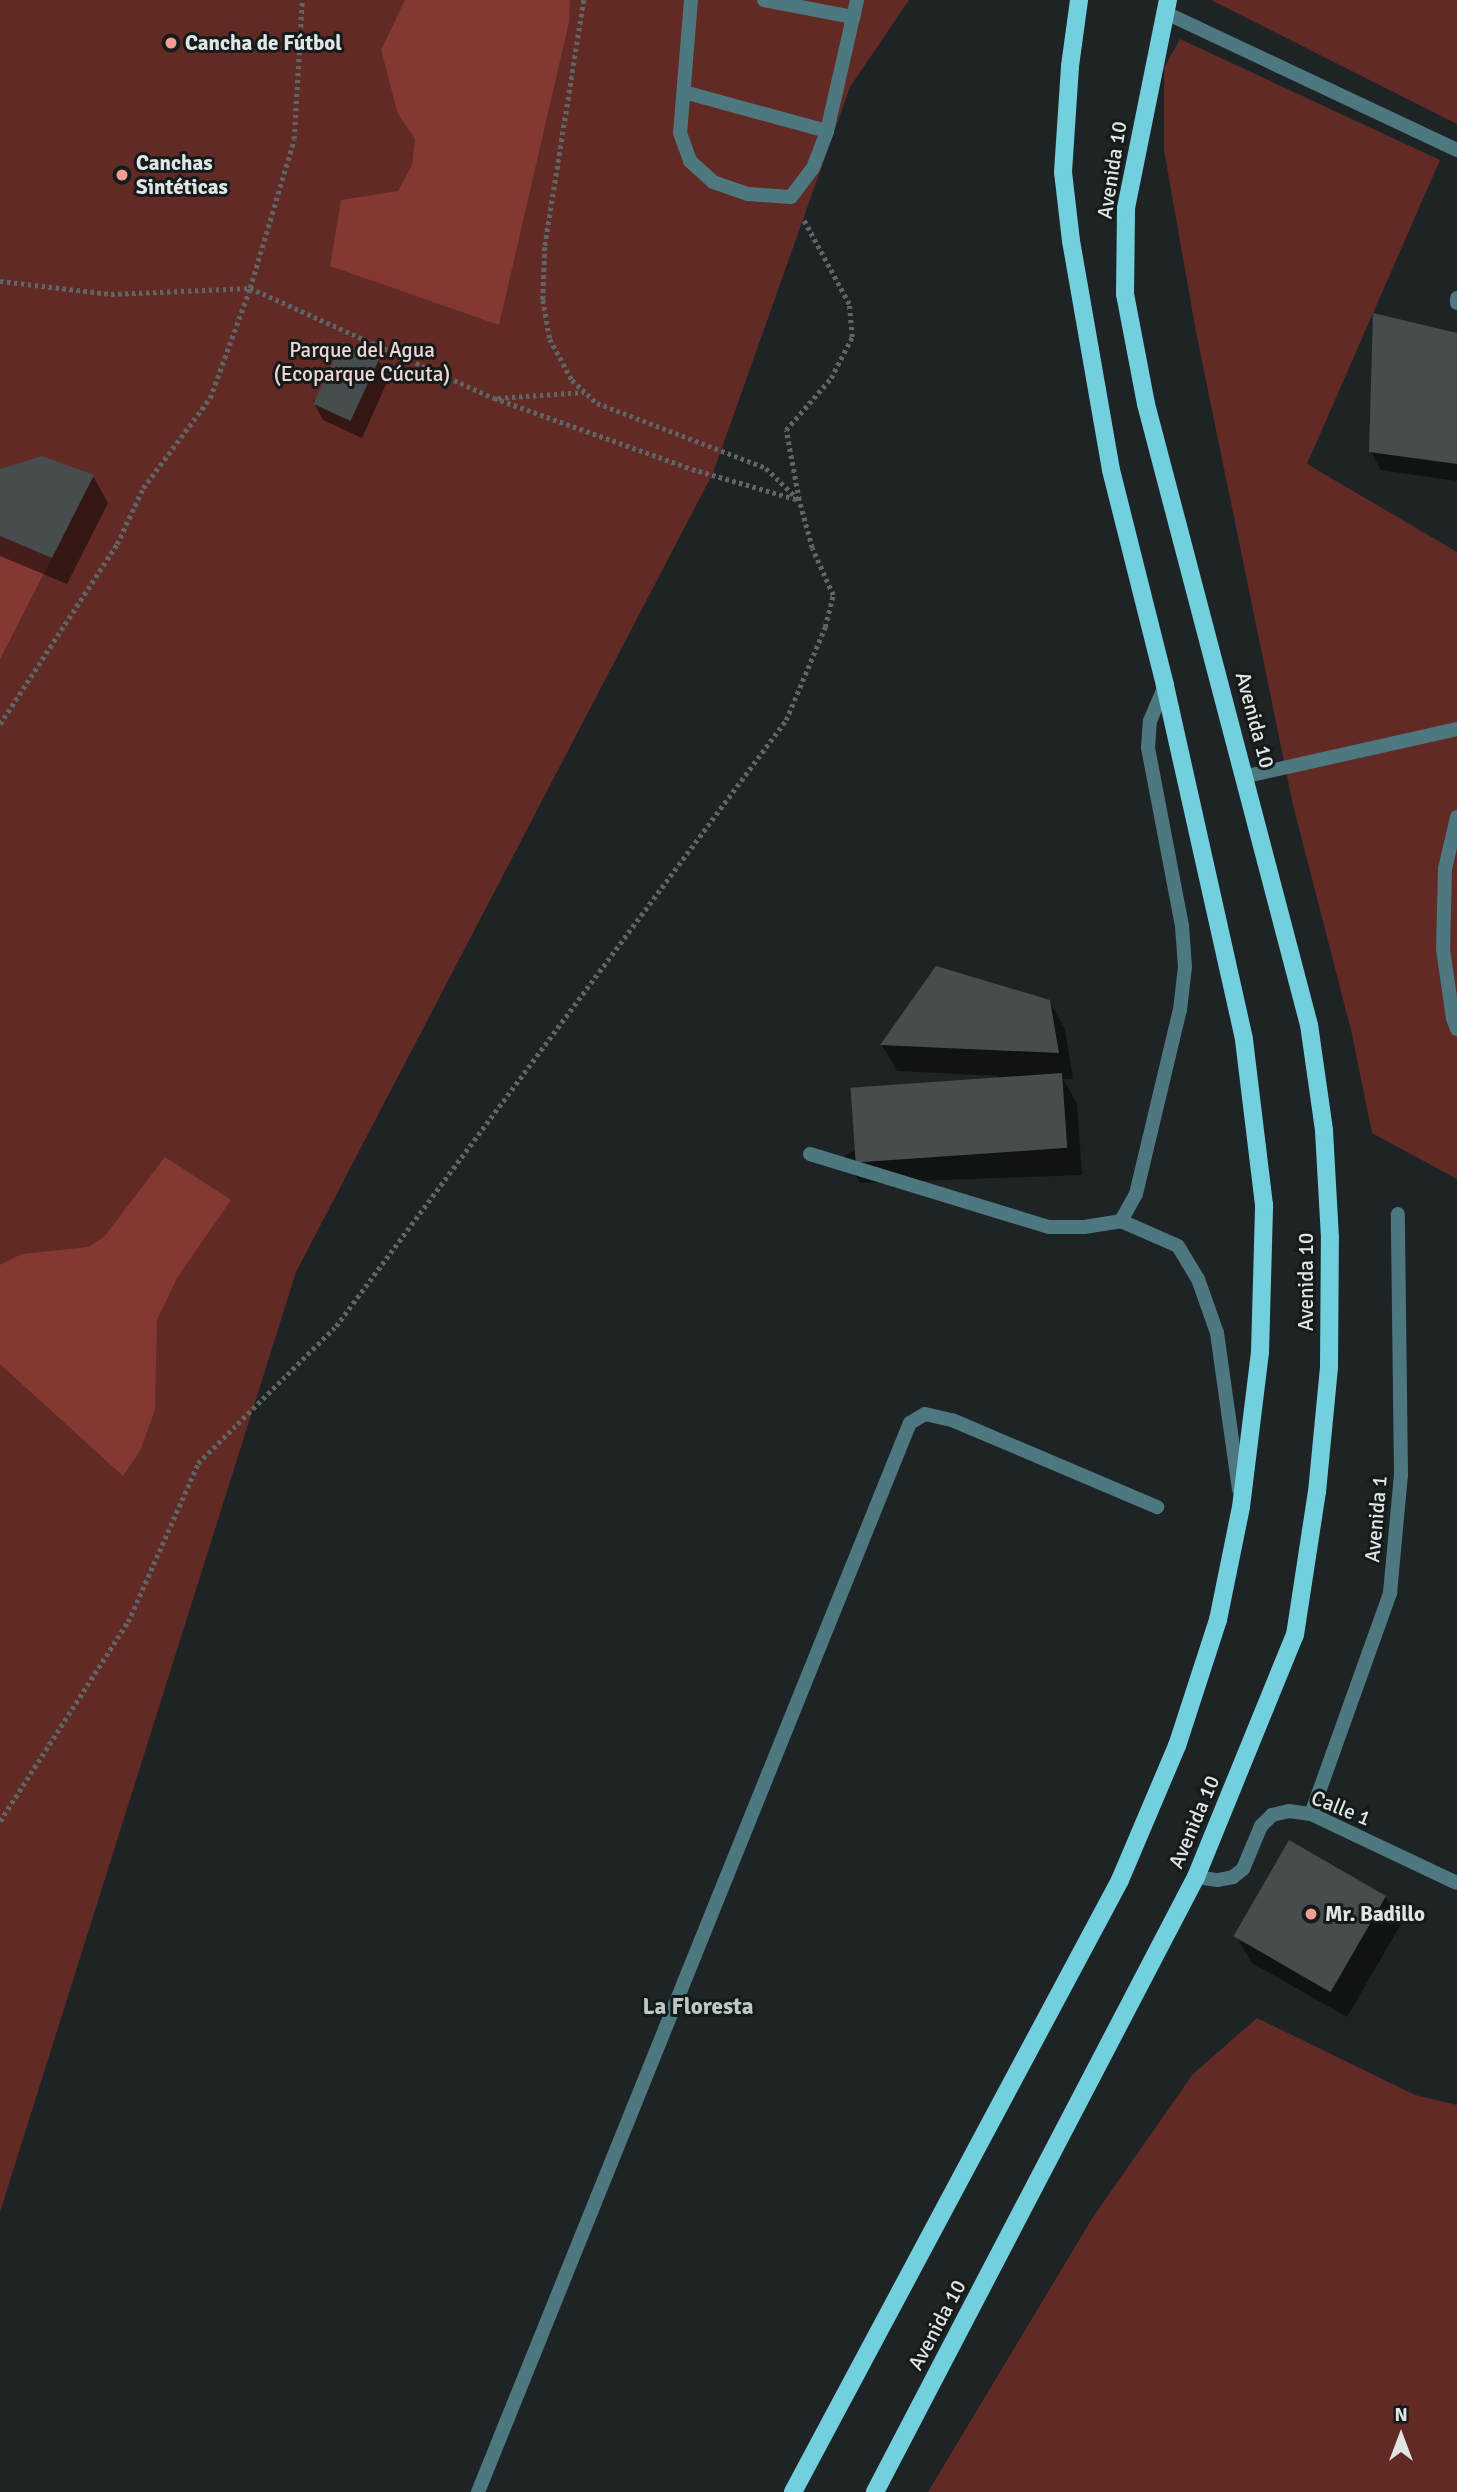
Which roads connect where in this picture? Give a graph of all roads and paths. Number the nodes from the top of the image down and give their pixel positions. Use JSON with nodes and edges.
{"nodes":[{"id":1,"x":302,"y":0,"type":"edge"},
{"id":2,"x":584,"y":0,"type":"edge"},
{"id":3,"x":691,"y":0,"type":"edge"},
{"id":4,"x":764,"y":0,"type":"edge"},
{"id":5,"x":857,"y":0,"type":"edge"},
{"id":6,"x":1079,"y":0,"type":"edge"},
{"id":7,"x":1167,"y":6,"type":"edge"},
{"id":8,"x":853,"y":17,"type":"junction"},
{"id":9,"x":684,"y":92,"type":"junction"},
{"id":10,"x":827,"y":131,"type":"junction"},
{"id":11,"x":1457,"y":150,"type":"edge"},
{"id":12,"x":791,"y":197,"type":"junction"},
{"id":13,"x":0,"y":281,"type":"edge"},
{"id":14,"x":250,"y":288,"type":"junction"},
{"id":15,"x":585,"y":391,"type":"junction"},
{"id":16,"x":494,"y":398,"type":"junction"},
{"id":17,"x":799,"y":500,"type":"junction"},
{"id":18,"x":1165,"y":685,"type":"junction"},
{"id":19,"x":0,"y":724,"type":"edge"},
{"id":20,"x":1457,"y":729,"type":"edge"},
{"id":21,"x":1247,"y":776,"type":"junction"},
{"id":22,"x":1457,"y":817,"type":"edge"},
{"id":23,"x":1457,"y":1029,"type":"edge"},
{"id":24,"x":810,"y":1154,"type":"dead end"},
{"id":25,"x":1398,"y":1214,"type":"dead end"},
{"id":26,"x":1121,"y":1221,"type":"junction"},
{"id":27,"x":1157,"y":1507,"type":"dead end"},
{"id":28,"x":1241,"y":1507,"type":"junction"},
{"id":29,"x":1311,"y":1814,"type":"junction"},
{"id":30,"x":0,"y":1821,"type":"edge"},
{"id":31,"x":1196,"y":1877,"type":"junction"},
{"id":32,"x":1457,"y":1883,"type":"edge"},
{"id":33,"x":478,"y":2492,"type":"edge"},
{"id":34,"x":793,"y":2492,"type":"edge"},
{"id":35,"x":875,"y":2492,"type":"edge"}],
"edges":[{"from":1,"to":14,"type":"path"},
{"from":2,"to":15,"type":"path"},
{"from":3,"to":9,"type":"street"},
{"from":4,"to":8,"type":"street"},
{"from":5,"to":8,"type":"street"},
{"from":6,"to":18,"type":"main road","name":"Avenida 10"},
{"from":7,"to":11,"type":"street"},
{"from":7,"to":21,"type":"main road","name":"Avenida 10"},
{"from":8,"to":10,"type":"street"},
{"from":9,"to":10,"type":"street"},
{"from":9,"to":12,"type":"street"},
{"from":10,"to":12,"type":"street"},
{"from":12,"to":17,"type":"path"},
{"from":13,"to":14,"type":"path"},
{"from":14,"to":16,"type":"path"},
{"from":14,"to":19,"type":"path"},
{"from":15,"to":16,"type":"path"},
{"from":15,"to":17,"type":"path"},
{"from":16,"to":17,"type":"path"},
{"from":17,"to":30,"type":"path"},
{"from":18,"to":26,"type":"street"},
{"from":18,"to":28,"type":"main road","name":"Avenida 10"},
{"from":20,"to":21,"type":"street"},
{"from":21,"to":31,"type":"main road","name":"Avenida 10"},
{"from":22,"to":23,"type":"street"},
{"from":24,"to":26,"type":"street"},
{"from":25,"to":29,"type":"street","name":"Avenida 1"},
{"from":26,"to":28,"type":"street"},
{"from":27,"to":33,"type":"street"},
{"from":28,"to":34,"type":"main road","name":"Avenida 10"},
{"from":29,"to":31,"type":"street","name":"Calle 1"},
{"from":29,"to":32,"type":"street","name":"Calle 1"},
{"from":31,"to":35,"type":"main road","name":"Avenida 10"}]}
